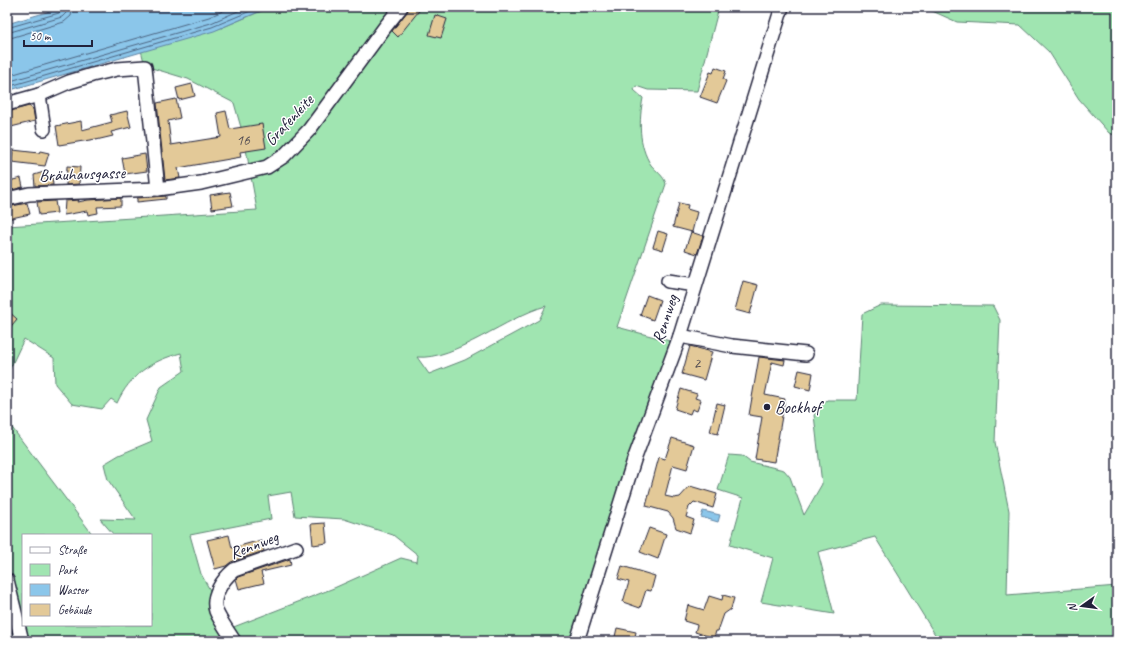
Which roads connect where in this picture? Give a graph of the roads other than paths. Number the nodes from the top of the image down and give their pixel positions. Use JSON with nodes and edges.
{"nodes":[{"id":1,"x":401,"y":7,"type":"edge"},
{"id":2,"x":782,"y":7,"type":"edge"},
{"id":3,"x":39,"y":95,"type":"junction"},
{"id":4,"x":7,"y":104,"type":"edge"},
{"id":5,"x":44,"y":129,"type":"dead end"},
{"id":6,"x":158,"y":189,"type":"junction"},
{"id":7,"x":7,"y":199,"type":"edge"},
{"id":8,"x":668,"y":281,"type":"dead end"},
{"id":9,"x":695,"y":286,"type":"junction"},
{"id":10,"x":680,"y":336,"type":"junction"},
{"id":11,"x":806,"y":354,"type":"dead end"},
{"id":12,"x":296,"y":548,"type":"dead end"},
{"id":13,"x":7,"y":580,"type":"edge"},
{"id":14,"x":22,"y":641,"type":"edge"},
{"id":15,"x":234,"y":641,"type":"edge"},
{"id":16,"x":577,"y":641,"type":"edge"}],
"edges":[{"from":1,"to":6,"type":"street","name":"Grafenleite"},
{"from":2,"to":9,"type":"street","name":"Rennweg"},
{"from":3,"to":4,"type":"street"},
{"from":3,"to":5,"type":"street"},
{"from":3,"to":6,"type":"street"},
{"from":6,"to":7,"type":"street","name":"Bräuhausgasse"},
{"from":8,"to":9,"type":"street"},
{"from":9,"to":10,"type":"street","name":"Rennweg"},
{"from":10,"to":11,"type":"street"},
{"from":10,"to":16,"type":"street","name":"Rennweg"},
{"from":12,"to":15,"type":"street","name":"Rennweg"},
{"from":13,"to":14,"type":"street"}]}
